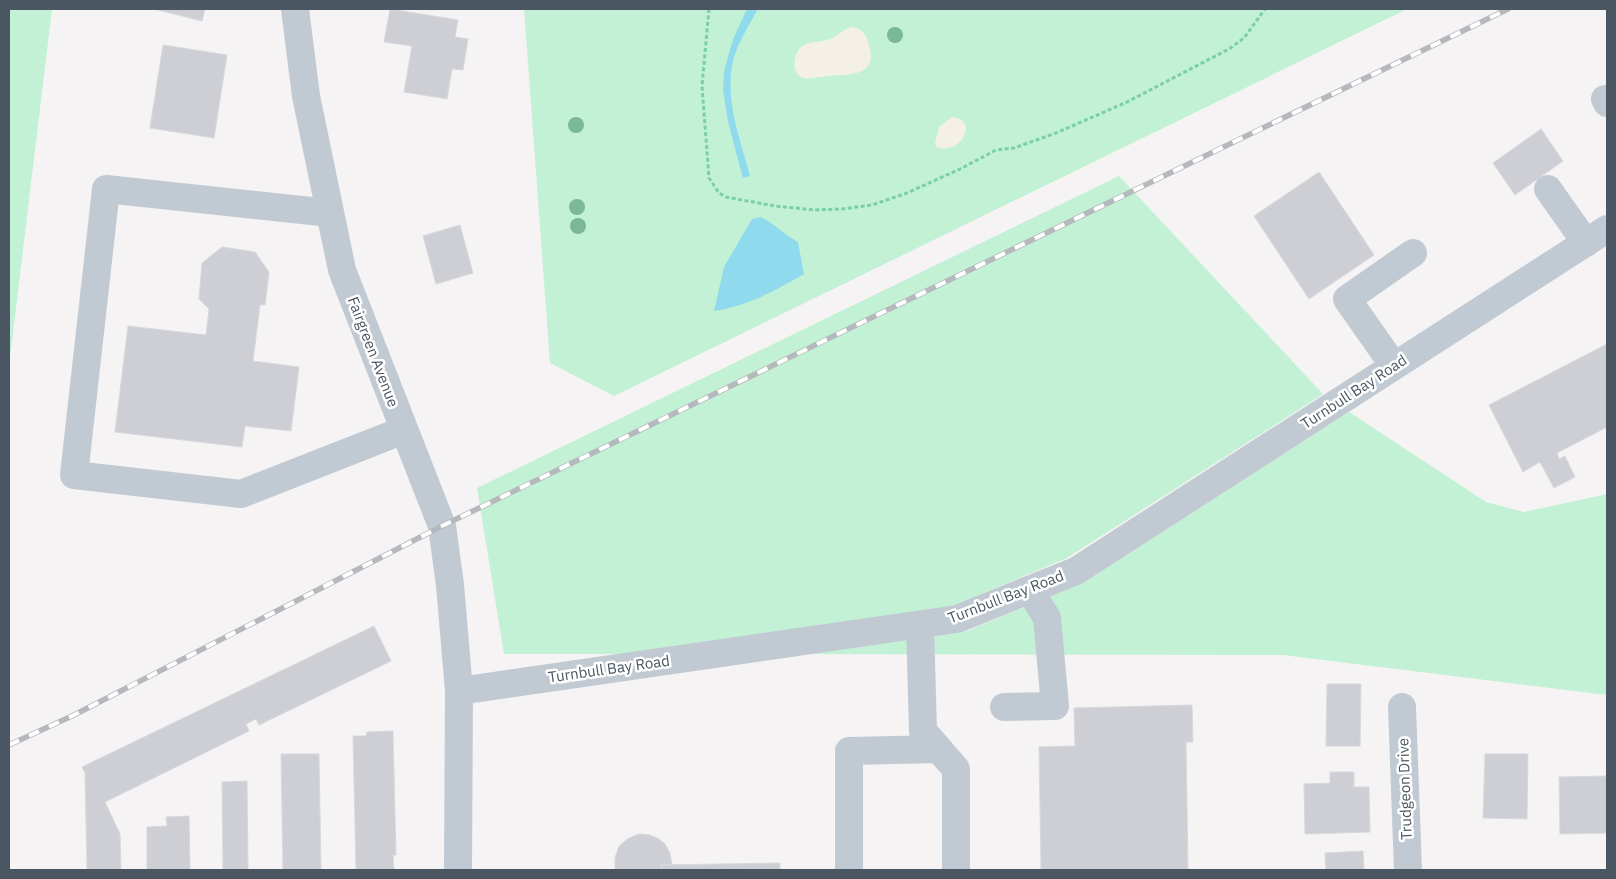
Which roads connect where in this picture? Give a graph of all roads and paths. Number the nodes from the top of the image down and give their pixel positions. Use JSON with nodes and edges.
{"nodes":[{"id":1,"x":295,"y":9,"type":"edge"},
{"id":2,"x":709,"y":9,"type":"edge"},
{"id":3,"x":1266,"y":9,"type":"edge"},
{"id":4,"x":1548,"y":189,"type":"dead end"},
{"id":5,"x":330,"y":213,"type":"junction"},
{"id":6,"x":1597,"y":236,"type":"edge"},
{"id":7,"x":1413,"y":252,"type":"dead end"},
{"id":8,"x":1394,"y":366,"type":"junction"},
{"id":9,"x":404,"y":430,"type":"junction"},
{"id":10,"x":1030,"y":590,"type":"junction"},
{"id":11,"x":920,"y":625,"type":"junction"},
{"id":12,"x":459,"y":691,"type":"junction"},
{"id":13,"x":1004,"y":707,"type":"dead end"},
{"id":14,"x":1402,"y":707,"type":"dead end"},
{"id":15,"x":938,"y":749,"type":"junction"},
{"id":16,"x":458,"y":870,"type":"edge"},
{"id":17,"x":849,"y":870,"type":"edge"},
{"id":18,"x":956,"y":870,"type":"edge"},
{"id":19,"x":1408,"y":870,"type":"edge"}],
"edges":[{"from":1,"to":5,"type":"street","name":"Fairgreen Avenue"},
{"from":2,"to":3,"type":"path"},
{"from":4,"to":6,"type":"street"},
{"from":5,"to":9,"type":"street","name":"Fairgreen Avenue"},
{"from":5,"to":9,"type":"street"},
{"from":6,"to":8,"type":"street","name":"Turnbull Bay Road"},
{"from":7,"to":8,"type":"street"},
{"from":8,"to":10,"type":"street","name":"Turnbull Bay Road"},
{"from":9,"to":12,"type":"street","name":"Fairgreen Avenue"},
{"from":10,"to":11,"type":"street","name":"Turnbull Bay Road"},
{"from":10,"to":13,"type":"street"},
{"from":11,"to":12,"type":"street","name":"Turnbull Bay Road"},
{"from":11,"to":15,"type":"street"},
{"from":12,"to":16,"type":"street"},
{"from":14,"to":19,"type":"street","name":"Trudgeon Drive"},
{"from":15,"to":17,"type":"street"},
{"from":15,"to":18,"type":"street"}]}
